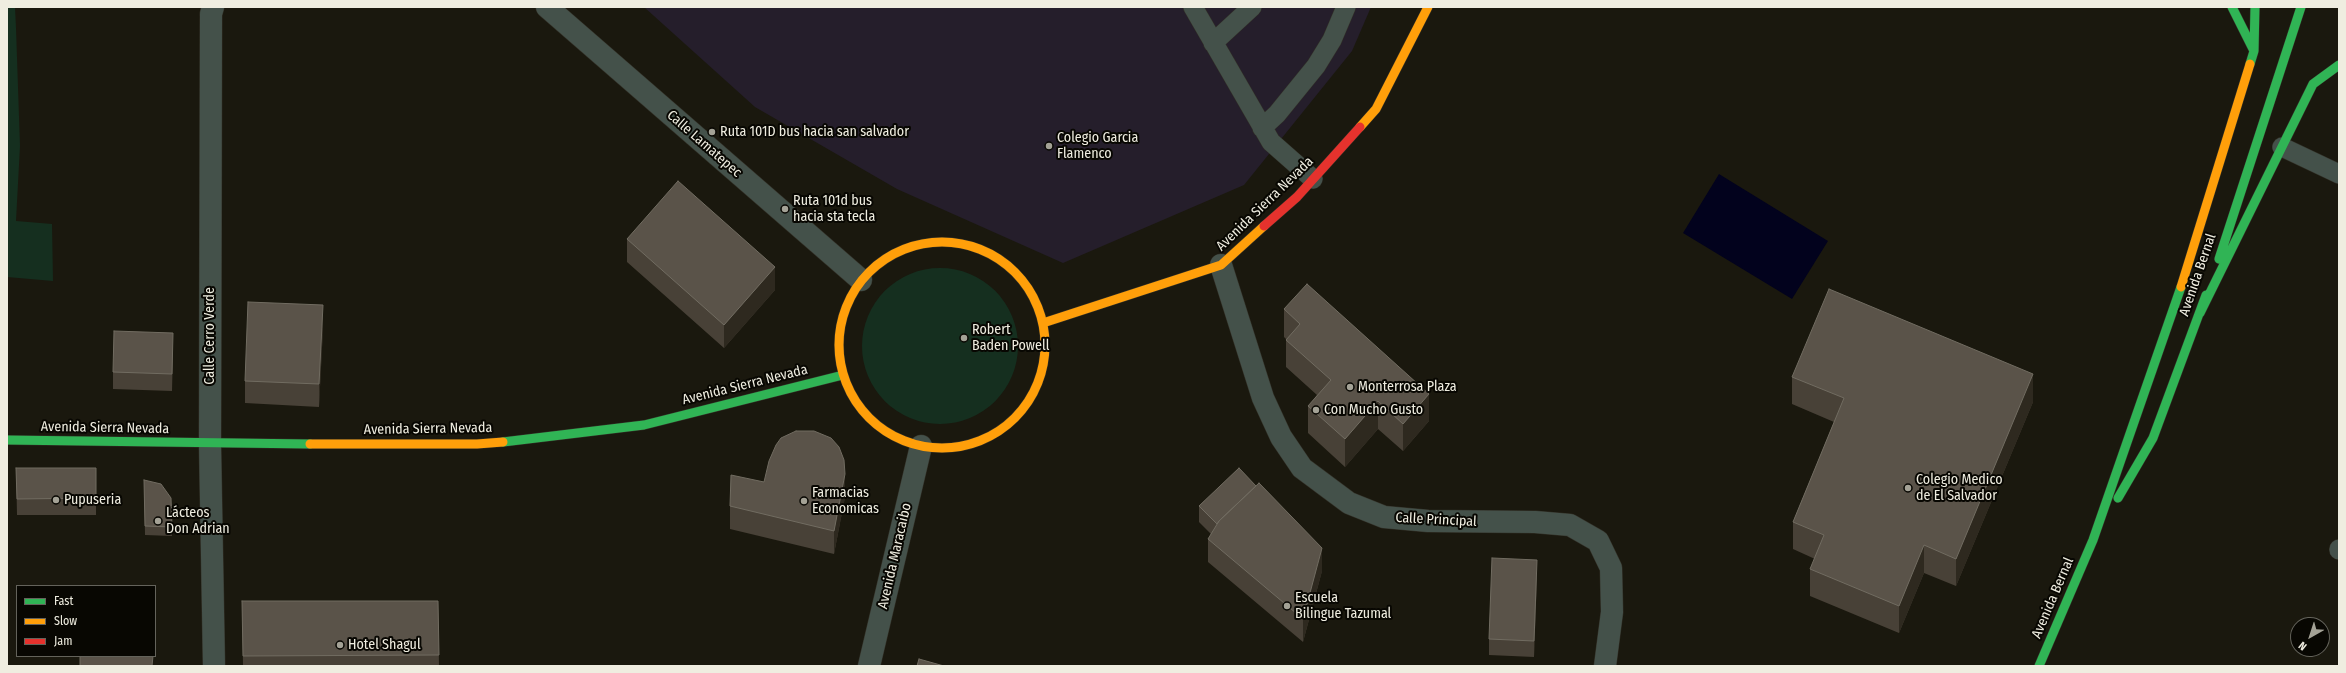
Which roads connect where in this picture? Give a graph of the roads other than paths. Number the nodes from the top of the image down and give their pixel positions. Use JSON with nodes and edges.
{"nodes":[{"id":1,"x":213,"y":7,"type":"edge"},
{"id":2,"x":547,"y":7,"type":"edge"},
{"id":3,"x":1193,"y":7,"type":"edge"},
{"id":4,"x":1252,"y":7,"type":"edge"},
{"id":5,"x":1346,"y":7,"type":"edge"},
{"id":6,"x":1428,"y":7,"type":"edge"},
{"id":7,"x":2232,"y":7,"type":"edge"},
{"id":8,"x":2255,"y":7,"type":"edge"},
{"id":9,"x":2301,"y":7,"type":"edge"},
{"id":10,"x":1213,"y":43,"type":"junction"},
{"id":11,"x":2254,"y":51,"type":"junction"},
{"id":12,"x":2339,"y":65,"type":"edge"},
{"id":13,"x":1262,"y":128,"type":"junction"},
{"id":14,"x":2282,"y":148,"type":"junction"},
{"id":15,"x":2339,"y":174,"type":"edge"},
{"id":16,"x":1314,"y":179,"type":"junction"},
{"id":17,"x":1221,"y":265,"type":"junction"},
{"id":18,"x":862,"y":280,"type":"junction"},
{"id":19,"x":2200,"y":313,"type":"junction"},
{"id":20,"x":1043,"y":323,"type":"junction"},
{"id":21,"x":843,"y":375,"type":"junction"},
{"id":22,"x":7,"y":440,"type":"edge"},
{"id":23,"x":210,"y":444,"type":"junction"},
{"id":24,"x":921,"y":446,"type":"junction"},
{"id":25,"x":2094,"y":540,"type":"junction"},
{"id":26,"x":214,"y":666,"type":"edge"},
{"id":27,"x":869,"y":666,"type":"edge"},
{"id":28,"x":1605,"y":666,"type":"edge"},
{"id":29,"x":2039,"y":666,"type":"edge"}],
"edges":[{"from":1,"to":23,"type":"street","name":"Calle Cerro Verde"},
{"from":2,"to":18,"type":"street","name":"Calle Lamatepec"},
{"from":3,"to":10,"type":"lane"},
{"from":4,"to":10,"type":"lane"},
{"from":5,"to":13,"type":"lane"},
{"from":6,"to":16,"type":"street","name":"Avenida Sierra Nevada"},
{"from":7,"to":11,"type":"street"},
{"from":8,"to":11,"type":"street","name":"Avenida Bernal"},
{"from":9,"to":19,"type":"street","name":"Avenida Bernal"},
{"from":10,"to":13,"type":"lane"},
{"from":11,"to":25,"type":"street","name":"Avenida Bernal"},
{"from":12,"to":14,"type":"street"},
{"from":13,"to":16,"type":"lane"},
{"from":14,"to":15,"type":"lane"},
{"from":14,"to":19,"type":"street"},
{"from":16,"to":17,"type":"street","name":"Avenida Sierra Nevada"},
{"from":17,"to":20,"type":"street","name":"Avenida Sierra Nevada"},
{"from":17,"to":28,"type":"street","name":"Calle Principal"},
{"from":18,"to":20,"type":"street"},
{"from":18,"to":21,"type":"street"},
{"from":19,"to":25,"type":"street","name":"Avenida Bernal"},
{"from":20,"to":24,"type":"street"},
{"from":21,"to":23,"type":"street","name":"Avenida Sierra Nevada"},
{"from":21,"to":24,"type":"street"},
{"from":22,"to":23,"type":"street","name":"Avenida Sierra Nevada"},
{"from":23,"to":26,"type":"street","name":"Calle Cerro Verde"},
{"from":24,"to":27,"type":"street","name":"Avenida Maracaibo"},
{"from":25,"to":29,"type":"street","name":"Avenida Bernal"}]}
